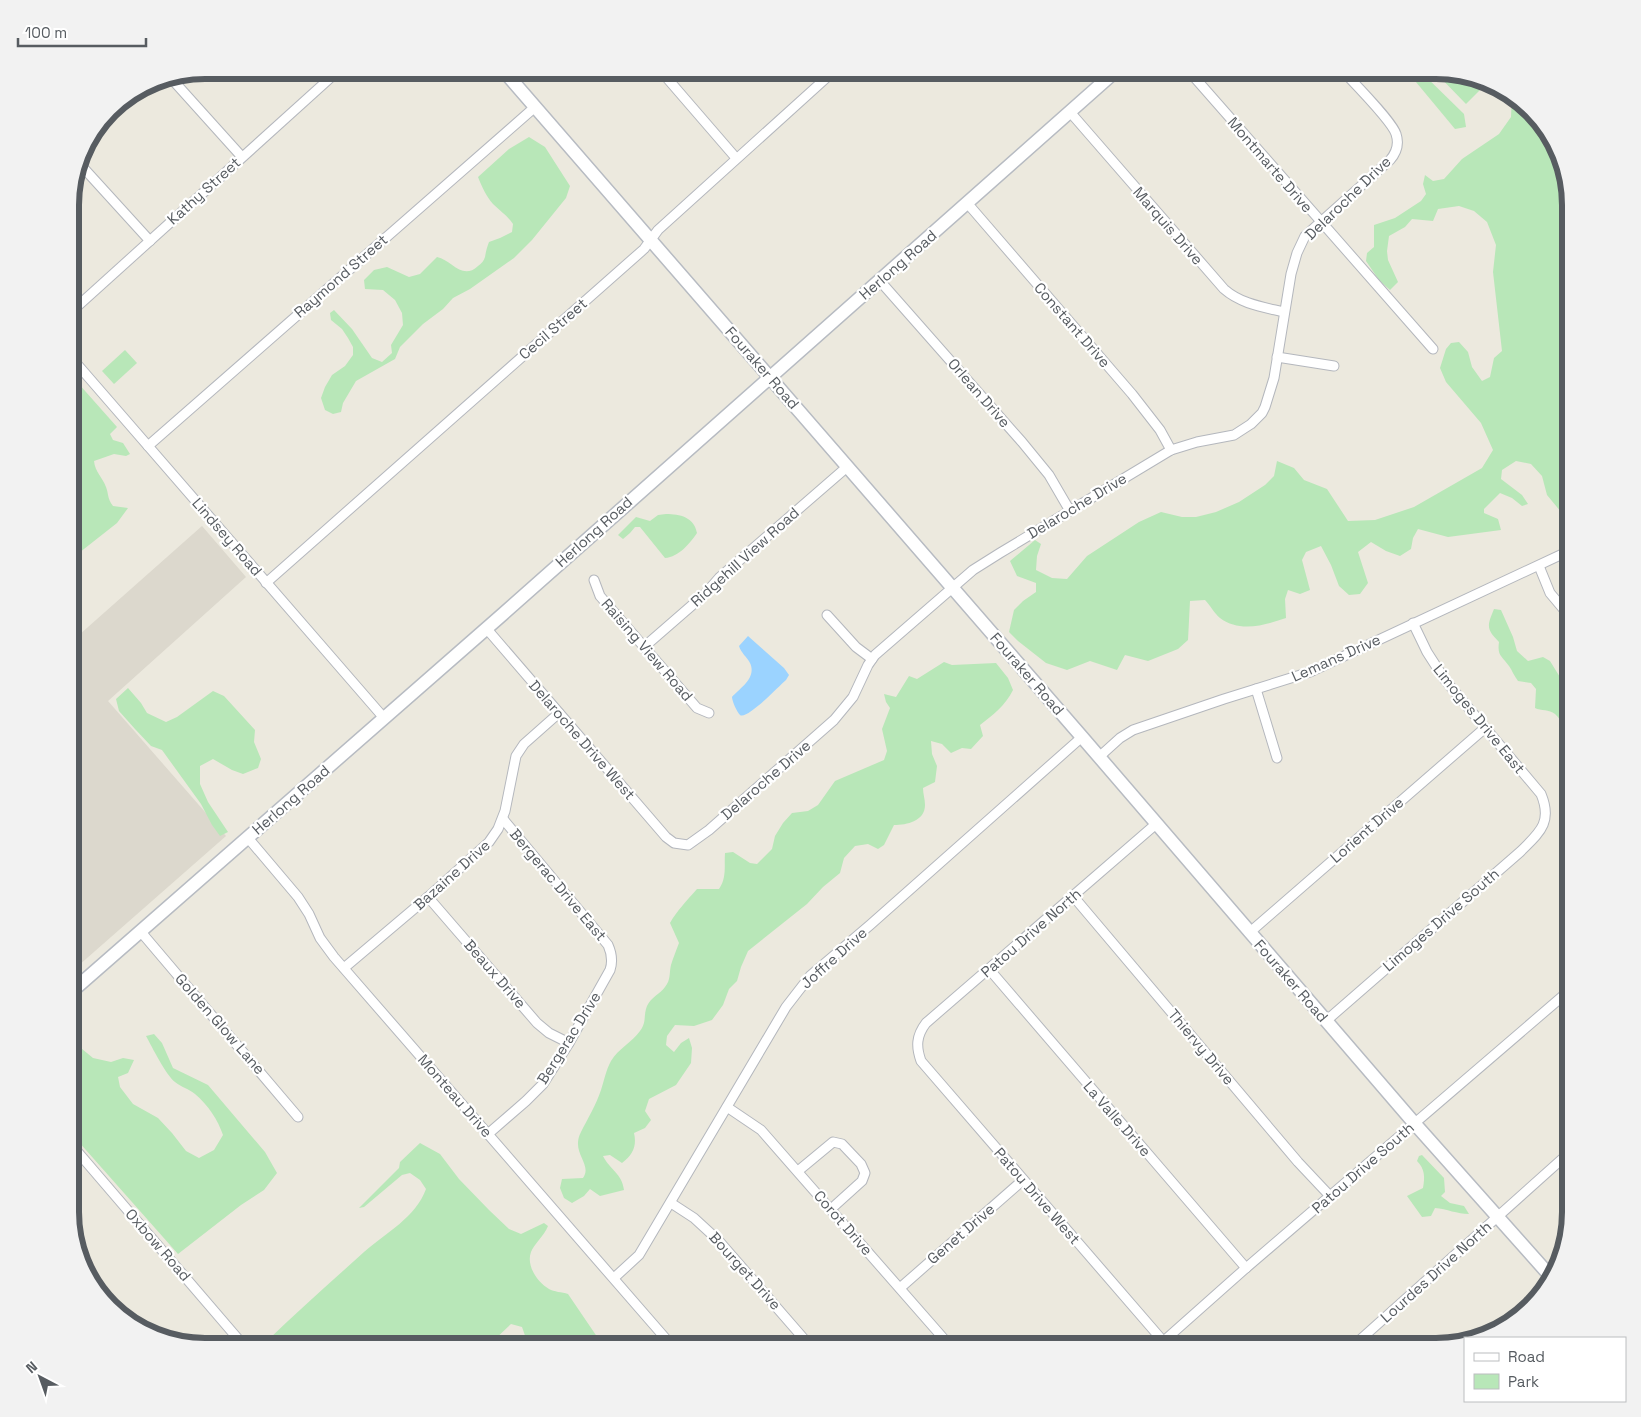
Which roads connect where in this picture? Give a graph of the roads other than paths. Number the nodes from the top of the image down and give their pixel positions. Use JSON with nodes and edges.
{"nodes":[{"id":1,"x":326,"y":79,"type":"edge"},
{"id":2,"x":511,"y":79,"type":"edge"},
{"id":3,"x":668,"y":79,"type":"edge"},
{"id":4,"x":824,"y":79,"type":"edge"},
{"id":5,"x":1107,"y":79,"type":"edge"},
{"id":6,"x":1196,"y":79,"type":"edge"},
{"id":7,"x":1350,"y":79,"type":"edge"},
{"id":8,"x":175,"y":82,"type":"edge"},
{"id":9,"x":535,"y":107,"type":"junction"},
{"id":10,"x":1070,"y":112,"type":"junction"},
{"id":11,"x":242,"y":157,"type":"junction"},
{"id":12,"x":736,"y":158,"type":"junction"},
{"id":13,"x":84,"y":169,"type":"edge"},
{"id":14,"x":968,"y":204,"type":"junction"},
{"id":15,"x":1320,"y":222,"type":"junction"},
{"id":16,"x":650,"y":239,"type":"junction"},
{"id":17,"x":150,"y":241,"type":"junction"},
{"id":18,"x":880,"y":281,"type":"junction"},
{"id":19,"x":79,"y":305,"type":"edge"},
{"id":20,"x":1284,"y":312,"type":"junction"},
{"id":21,"x":1432,"y":349,"type":"dead end"},
{"id":22,"x":1277,"y":357,"type":"junction"},
{"id":23,"x":79,"y":366,"type":"edge"},
{"id":24,"x":1334,"y":366,"type":"dead end"},
{"id":25,"x":769,"y":377,"type":"junction"},
{"id":26,"x":148,"y":446,"type":"junction"},
{"id":27,"x":1171,"y":450,"type":"junction"},
{"id":28,"x":847,"y":467,"type":"junction"},
{"id":29,"x":1070,"y":511,"type":"junction"},
{"id":30,"x":1562,"y":554,"type":"edge"},
{"id":31,"x":1539,"y":566,"type":"junction"},
{"id":32,"x":594,"y":580,"type":"dead end"},
{"id":33,"x":266,"y":583,"type":"junction"},
{"id":34,"x":952,"y":589,"type":"junction"},
{"id":35,"x":1562,"y":607,"type":"edge"},
{"id":36,"x":827,"y":615,"type":"dead end"},
{"id":37,"x":1413,"y":623,"type":"junction"},
{"id":38,"x":486,"y":628,"type":"junction"},
{"id":39,"x":644,"y":647,"type":"junction"},
{"id":40,"x":872,"y":659,"type":"junction"},
{"id":41,"x":1256,"y":689,"type":"junction"},
{"id":42,"x":559,"y":713,"type":"junction"},
{"id":43,"x":709,"y":713,"type":"dead end"},
{"id":44,"x":384,"y":718,"type":"junction"},
{"id":45,"x":1485,"y":728,"type":"junction"},
{"id":46,"x":1082,"y":738,"type":"junction"},
{"id":47,"x":1099,"y":757,"type":"junction"},
{"id":48,"x":1277,"y":758,"type":"dead end"},
{"id":49,"x":1546,"y":812,"type":"joint"},
{"id":50,"x":503,"y":819,"type":"junction"},
{"id":51,"x":1156,"y":824,"type":"junction"},
{"id":52,"x":248,"y":838,"type":"junction"},
{"id":53,"x":683,"y":845,"type":"joint"},
{"id":54,"x":1073,"y":896,"type":"junction"},
{"id":55,"x":428,"y":897,"type":"junction"},
{"id":56,"x":141,"y":932,"type":"junction"},
{"id":57,"x":1249,"y":933,"type":"junction"},
{"id":58,"x":612,"y":953,"type":"joint"},
{"id":59,"x":344,"y":968,"type":"junction"},
{"id":60,"x":989,"y":969,"type":"junction"},
{"id":61,"x":79,"y":985,"type":"edge"},
{"id":62,"x":1562,"y":997,"type":"edge"},
{"id":63,"x":1326,"y":1020,"type":"junction"},
{"id":64,"x":569,"y":1043,"type":"junction"},
{"id":65,"x":917,"y":1047,"type":"joint"},
{"id":66,"x":727,"y":1107,"type":"junction"},
{"id":67,"x":298,"y":1117,"type":"dead end"},
{"id":68,"x":1414,"y":1124,"type":"junction"},
{"id":69,"x":488,"y":1134,"type":"junction"},
{"id":70,"x":79,"y":1153,"type":"edge"},
{"id":71,"x":1562,"y":1159,"type":"edge"},
{"id":72,"x":798,"y":1171,"type":"junction"},
{"id":73,"x":1023,"y":1180,"type":"junction"},
{"id":74,"x":1330,"y":1196,"type":"junction"},
{"id":75,"x":670,"y":1203,"type":"junction"},
{"id":76,"x":831,"y":1209,"type":"junction"},
{"id":77,"x":1498,"y":1216,"type":"junction"},
{"id":78,"x":1246,"y":1268,"type":"junction"},
{"id":79,"x":1547,"y":1272,"type":"edge"},
{"id":80,"x":614,"y":1278,"type":"junction"},
{"id":81,"x":900,"y":1288,"type":"junction"},
{"id":82,"x":238,"y":1338,"type":"edge"},
{"id":83,"x":665,"y":1338,"type":"edge"},
{"id":84,"x":804,"y":1338,"type":"edge"},
{"id":85,"x":943,"y":1338,"type":"edge"},
{"id":86,"x":1155,"y":1338,"type":"edge"},
{"id":87,"x":1167,"y":1338,"type":"edge"},
{"id":88,"x":1362,"y":1338,"type":"edge"}],
"edges":[{"from":1,"to":11,"type":"street","name":"Kathy Street"},
{"from":2,"to":9,"type":"main road","name":"Fouraker Road"},
{"from":3,"to":12,"type":"street"},
{"from":4,"to":12,"type":"street","name":"Cecil Street"},
{"from":5,"to":10,"type":"main road","name":"Herlong Road"},
{"from":6,"to":15,"type":"street","name":"Montmarte Drive"},
{"from":7,"to":15,"type":"street","name":"Delaroche Drive"},
{"from":8,"to":11,"type":"street"},
{"from":9,"to":16,"type":"main road","name":"Fouraker Road"},
{"from":9,"to":26,"type":"street","name":"Raymond Street"},
{"from":10,"to":14,"type":"main road","name":"Herlong Road"},
{"from":10,"to":20,"type":"street","name":"Marquis Drive"},
{"from":11,"to":17,"type":"street","name":"Kathy Street"},
{"from":12,"to":16,"type":"street","name":"Cecil Street"},
{"from":13,"to":17,"type":"street"},
{"from":14,"to":18,"type":"main road","name":"Herlong Road"},
{"from":14,"to":27,"type":"street","name":"Constant Drive"},
{"from":15,"to":20,"type":"street","name":"Delaroche Drive"},
{"from":15,"to":21,"type":"street","name":"Montmarte Drive"},
{"from":16,"to":25,"type":"main road","name":"Fouraker Road"},
{"from":16,"to":33,"type":"street","name":"Cecil Street"},
{"from":17,"to":19,"type":"street","name":"Kathy Street"},
{"from":18,"to":25,"type":"main road","name":"Herlong Road"},
{"from":18,"to":29,"type":"street","name":"Orlean Drive"},
{"from":20,"to":22,"type":"street","name":"Delaroche Drive"},
{"from":22,"to":24,"type":"street"},
{"from":22,"to":27,"type":"street","name":"Delaroche Drive"},
{"from":23,"to":26,"type":"street","name":"Lindsey Road"},
{"from":25,"to":28,"type":"main road","name":"Fouraker Road"},
{"from":25,"to":38,"type":"main road","name":"Herlong Road"},
{"from":26,"to":33,"type":"street","name":"Lindsey Road"},
{"from":27,"to":29,"type":"street","name":"Delaroche Drive"},
{"from":28,"to":34,"type":"main road","name":"Fouraker Road"},
{"from":28,"to":39,"type":"street","name":"Ridgehill View Road"},
{"from":29,"to":34,"type":"street","name":"Delaroche Drive"},
{"from":30,"to":31,"type":"street","name":"Lemans Drive"},
{"from":31,"to":35,"type":"street"},
{"from":31,"to":37,"type":"street","name":"Lemans Drive"},
{"from":32,"to":39,"type":"street","name":"Raising View Road"},
{"from":33,"to":44,"type":"street","name":"Lindsey Road"},
{"from":34,"to":40,"type":"street","name":"Delaroche Drive"},
{"from":34,"to":46,"type":"main road","name":"Fouraker Road"},
{"from":36,"to":40,"type":"street"},
{"from":37,"to":41,"type":"street","name":"Lemans Drive"},
{"from":37,"to":45,"type":"street","name":"Limoges Drive East"},
{"from":38,"to":42,"type":"street","name":"Delaroche Drive West"},
{"from":38,"to":44,"type":"main road","name":"Herlong Road"},
{"from":39,"to":43,"type":"street","name":"Raising View Road"},
{"from":40,"to":53,"type":"street","name":"Delaroche Drive"},
{"from":41,"to":47,"type":"street","name":"Lemans Drive"},
{"from":41,"to":48,"type":"street"},
{"from":42,"to":50,"type":"street","name":"Bazaine Drive"},
{"from":42,"to":53,"type":"street","name":"Delaroche Drive West"},
{"from":44,"to":52,"type":"main road","name":"Herlong Road"},
{"from":45,"to":49,"type":"street","name":"Limoges Drive East"},
{"from":45,"to":57,"type":"street","name":"Lorient Drive"},
{"from":46,"to":47,"type":"main road","name":"Fouraker Road"},
{"from":46,"to":66,"type":"street","name":"Joffre Drive"},
{"from":47,"to":51,"type":"main road","name":"Fouraker Road"},
{"from":49,"to":63,"type":"street","name":"Limoges Drive South"},
{"from":50,"to":55,"type":"street","name":"Bazaine Drive"},
{"from":50,"to":58,"type":"street","name":"Bergerac Drive East"},
{"from":51,"to":54,"type":"street","name":"Patou Drive North"},
{"from":51,"to":57,"type":"main road","name":"Fouraker Road"},
{"from":52,"to":56,"type":"main road","name":"Herlong Road"},
{"from":52,"to":59,"type":"street","name":"Monteau Drive"},
{"from":54,"to":60,"type":"street","name":"Patou Drive North"},
{"from":54,"to":74,"type":"street","name":"Thiervy Drive"},
{"from":55,"to":59,"type":"street","name":"Bazaine Drive"},
{"from":55,"to":64,"type":"street","name":"Beaux Drive"},
{"from":56,"to":61,"type":"main road","name":"Herlong Road"},
{"from":56,"to":67,"type":"street","name":"Golden Glow Lane"},
{"from":57,"to":63,"type":"main road","name":"Fouraker Road"},
{"from":58,"to":64,"type":"street","name":"Bergerac Drive"},
{"from":59,"to":69,"type":"street","name":"Monteau Drive"},
{"from":60,"to":65,"type":"street","name":"Patou Drive North"},
{"from":60,"to":78,"type":"street","name":"La Valle Drive"},
{"from":62,"to":68,"type":"street","name":"Patou Drive South"},
{"from":63,"to":68,"type":"main road","name":"Fouraker Road"},
{"from":64,"to":69,"type":"street","name":"Bergerac Drive"},
{"from":65,"to":73,"type":"street","name":"Patou Drive West"},
{"from":66,"to":72,"type":"street","name":"Corot Drive"},
{"from":66,"to":75,"type":"street","name":"Joffre Drive"},
{"from":68,"to":74,"type":"street","name":"Patou Drive South"},
{"from":68,"to":77,"type":"main road","name":"Fouraker Road"},
{"from":69,"to":80,"type":"street","name":"Monteau Drive"},
{"from":70,"to":82,"type":"street","name":"Oxbow Road"},
{"from":71,"to":77,"type":"street","name":"Lourdes Drive North"},
{"from":72,"to":76,"type":"street","name":"Corot Drive"},
{"from":72,"to":76,"type":"street"},
{"from":73,"to":81,"type":"street","name":"Genet Drive"},
{"from":73,"to":86,"type":"street","name":"Patou Drive West"},
{"from":74,"to":78,"type":"street","name":"Patou Drive South"},
{"from":75,"to":80,"type":"street","name":"Joffre Drive"},
{"from":75,"to":84,"type":"street","name":"Bourget Drive"},
{"from":76,"to":81,"type":"street","name":"Corot Drive"},
{"from":77,"to":79,"type":"main road","name":"Fouraker Road"},
{"from":77,"to":88,"type":"street","name":"Lourdes Drive North"},
{"from":78,"to":87,"type":"street","name":"Patou Drive South"},
{"from":80,"to":83,"type":"street","name":"Monteau Drive"},
{"from":81,"to":85,"type":"street","name":"Corot Drive"}]}
